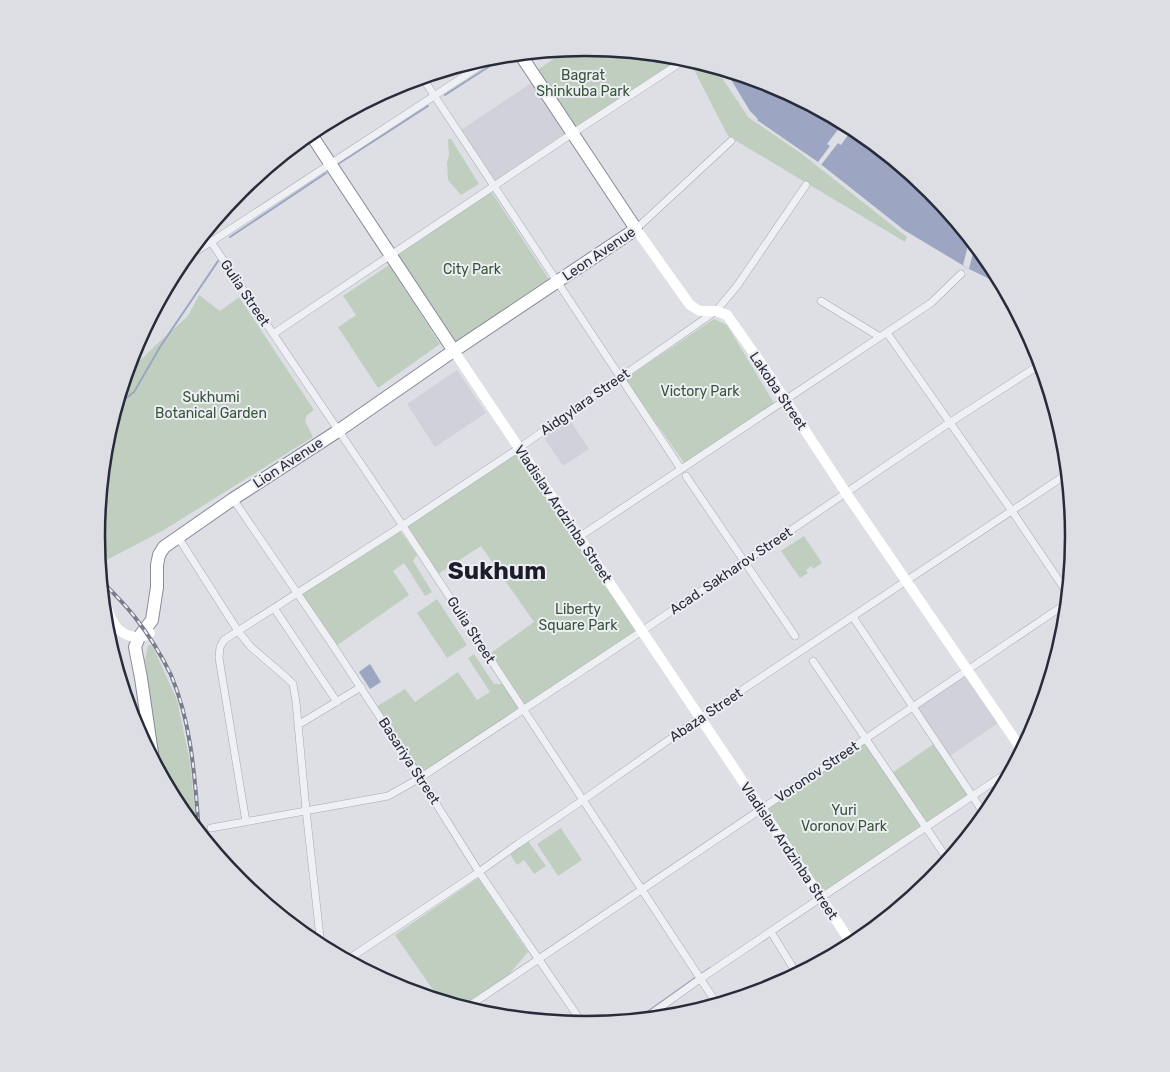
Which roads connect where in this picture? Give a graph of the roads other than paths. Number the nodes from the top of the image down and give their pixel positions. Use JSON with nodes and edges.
{"nodes":[{"id":1,"x":524,"y":60,"type":"edge"},
{"id":2,"x":678,"y":65,"type":"edge"},
{"id":3,"x":475,"y":69,"type":"edge"},
{"id":4,"x":426,"y":84,"type":"edge"},
{"id":5,"x":434,"y":96,"type":"junction"},
{"id":6,"x":573,"y":133,"type":"junction"},
{"id":7,"x":314,"y":140,"type":"edge"},
{"id":8,"x":731,"y":142,"type":"dead end"},
{"id":9,"x":330,"y":163,"type":"junction"},
{"id":10,"x":806,"y":185,"type":"dead end"},
{"id":11,"x":494,"y":186,"type":"junction"},
{"id":12,"x":636,"y":229,"type":"junction"},
{"id":13,"x":209,"y":238,"type":"edge"},
{"id":14,"x":211,"y":242,"type":"junction"},
{"id":15,"x":201,"y":248,"type":"edge"},
{"id":16,"x":391,"y":255,"type":"junction"},
{"id":17,"x":962,"y":274,"type":"dead end"},
{"id":18,"x":558,"y":282,"type":"junction"},
{"id":19,"x":821,"y":302,"type":"dead end"},
{"id":20,"x":716,"y":311,"type":"junction"},
{"id":21,"x":273,"y":334,"type":"junction"},
{"id":22,"x":884,"y":335,"type":"junction"},
{"id":23,"x":454,"y":351,"type":"junction"},
{"id":24,"x":1034,"y":368,"type":"edge"},
{"id":25,"x":621,"y":378,"type":"junction"},
{"id":26,"x":785,"y":400,"type":"junction"},
{"id":27,"x":949,"y":423,"type":"junction"},
{"id":28,"x":338,"y":431,"type":"junction"},
{"id":29,"x":519,"y":448,"type":"junction"},
{"id":30,"x":684,"y":472,"type":"junction"},
{"id":31,"x":1061,"y":478,"type":"edge"},
{"id":32,"x":846,"y":492,"type":"junction"},
{"id":33,"x":233,"y":498,"type":"junction"},
{"id":34,"x":1012,"y":511,"type":"junction"},
{"id":35,"x":402,"y":526,"type":"junction"},
{"id":36,"x":178,"y":537,"type":"junction"},
{"id":37,"x":579,"y":537,"type":"junction"},
{"id":38,"x":744,"y":562,"type":"junction"},
{"id":39,"x":907,"y":581,"type":"junction"},
{"id":40,"x":1062,"y":586,"type":"edge"},
{"id":41,"x":298,"y":593,"type":"junction"},
{"id":42,"x":274,"y":608,"type":"junction"},
{"id":43,"x":1060,"y":608,"type":"edge"},
{"id":44,"x":853,"y":617,"type":"junction"},
{"id":45,"x":113,"y":621,"type":"edge"},
{"id":46,"x":238,"y":631,"type":"junction"},
{"id":47,"x":642,"y":631,"type":"junction"},
{"id":48,"x":795,"y":636,"type":"dead end"},
{"id":49,"x":139,"y":639,"type":"junction"},
{"id":50,"x":813,"y":662,"type":"dead end"},
{"id":51,"x":968,"y":670,"type":"junction"},
{"id":52,"x":141,"y":678,"type":"junction"},
{"id":53,"x":361,"y":688,"type":"junction"},
{"id":54,"x":337,"y":702,"type":"junction"},
{"id":55,"x":913,"y":707,"type":"junction"},
{"id":56,"x":524,"y":710,"type":"junction"},
{"id":57,"x":700,"y":718,"type":"junction"},
{"id":58,"x":298,"y":725,"type":"junction"},
{"id":59,"x":150,"y":736,"type":"edge"},
{"id":60,"x":866,"y":739,"type":"junction"},
{"id":61,"x":1017,"y":743,"type":"edge"},
{"id":62,"x":420,"y":778,"type":"junction"},
{"id":63,"x":999,"y":778,"type":"edge"},
{"id":64,"x":972,"y":796,"type":"junction"},
{"id":65,"x":583,"y":800,"type":"junction"},
{"id":66,"x":980,"y":808,"type":"edge"},
{"id":67,"x":762,"y":809,"type":"junction"},
{"id":68,"x":306,"y":810,"type":"junction"},
{"id":69,"x":246,"y":822,"type":"junction"},
{"id":70,"x":926,"y":827,"type":"junction"},
{"id":71,"x":211,"y":828,"type":"dead end"},
{"id":72,"x":944,"y":854,"type":"edge"},
{"id":73,"x":480,"y":872,"type":"junction"},
{"id":74,"x":642,"y":890,"type":"junction"},
{"id":75,"x":821,"y":898,"type":"junction"},
{"id":76,"x":771,"y":932,"type":"junction"},
{"id":77,"x":320,"y":936,"type":"edge"},
{"id":78,"x":848,"y":938,"type":"edge"},
{"id":79,"x":354,"y":956,"type":"edge"},
{"id":80,"x":538,"y":960,"type":"junction"},
{"id":81,"x":793,"y":968,"type":"edge"},
{"id":82,"x":700,"y":978,"type":"junction"},
{"id":83,"x":713,"y":998,"type":"edge"},
{"id":84,"x":474,"y":1003,"type":"edge"},
{"id":85,"x":655,"y":1011,"type":"edge"},
{"id":86,"x":577,"y":1016,"type":"edge"}],
"edges":[{"from":1,"to":6,"type":"highway","name":"Lakoba Street"},
{"from":2,"to":6,"type":"street"},
{"from":3,"to":5,"type":"street"},
{"from":4,"to":5,"type":"street"},
{"from":5,"to":9,"type":"street"},
{"from":5,"to":11,"type":"street"},
{"from":6,"to":11,"type":"street"},
{"from":6,"to":12,"type":"highway","name":"Lakoba Street"},
{"from":7,"to":9,"type":"highway","name":"Vladislav Ardzinba Street"},
{"from":8,"to":12,"type":"street","name":"Leon Avenue"},
{"from":9,"to":14,"type":"street"},
{"from":9,"to":16,"type":"highway","name":"Vladislav Ardzinba Street"},
{"from":10,"to":20,"type":"street","name":"Aidgylara Street"},
{"from":11,"to":16,"type":"street"},
{"from":11,"to":18,"type":"street"},
{"from":12,"to":18,"type":"highway","name":"Leon Avenue"},
{"from":12,"to":20,"type":"main road","name":"Lakoba Street"},
{"from":13,"to":14,"type":"street","name":"Gulia Street"},
{"from":14,"to":15,"type":"street"},
{"from":14,"to":21,"type":"street","name":"Gulia Street"},
{"from":16,"to":21,"type":"street"},
{"from":16,"to":23,"type":"highway","name":"Vladislav Ardzinba Street"},
{"from":17,"to":22,"type":"street"},
{"from":18,"to":23,"type":"highway","name":"Leon Avenue"},
{"from":18,"to":25,"type":"street"},
{"from":19,"to":22,"type":"street"},
{"from":20,"to":25,"type":"street","name":"Aidgylara Street"},
{"from":20,"to":26,"type":"main road","name":"Lakoba Street"},
{"from":21,"to":28,"type":"street","name":"Gulia Street"},
{"from":22,"to":26,"type":"street"},
{"from":22,"to":27,"type":"street"},
{"from":23,"to":28,"type":"highway","name":"Lion Avenue"},
{"from":23,"to":29,"type":"main road","name":"Vladislav Ardzinba Street"},
{"from":24,"to":27,"type":"street","name":"Acad. Sakharov Street"},
{"from":25,"to":29,"type":"street","name":"Aidgylara Street"},
{"from":25,"to":30,"type":"street"},
{"from":26,"to":30,"type":"street"},
{"from":26,"to":32,"type":"main road","name":"Lakoba Street"},
{"from":27,"to":32,"type":"street","name":"Acad. Sakharov Street"},
{"from":27,"to":34,"type":"street"},
{"from":28,"to":33,"type":"highway","name":"Lion Avenue"},
{"from":28,"to":35,"type":"street","name":"Gulia Street"},
{"from":29,"to":35,"type":"street","name":"Aidgylara Street"},
{"from":29,"to":37,"type":"main road","name":"Vladislav Ardzinba Street"},
{"from":30,"to":37,"type":"street"},
{"from":30,"to":38,"type":"street"},
{"from":31,"to":34,"type":"street","name":"Abaza Street"},
{"from":32,"to":38,"type":"street","name":"Acad. Sakharov Street"},
{"from":32,"to":39,"type":"main road","name":"Lakoba Street"},
{"from":33,"to":36,"type":"highway","name":"Lion Avenue"},
{"from":33,"to":41,"type":"street","name":"Basariya Street"},
{"from":34,"to":39,"type":"street","name":"Abaza Street"},
{"from":34,"to":40,"type":"street"},
{"from":35,"to":41,"type":"street","name":"Aidgylara Street"},
{"from":35,"to":56,"type":"street","name":"Gulia Street"},
{"from":36,"to":46,"type":"street"},
{"from":36,"to":49,"type":"highway","name":"Lion Avenue"},
{"from":37,"to":47,"type":"main road","name":"Vladislav Ardzinba Street"},
{"from":38,"to":47,"type":"street","name":"Acad. Sakharov Street"},
{"from":38,"to":48,"type":"street"},
{"from":39,"to":44,"type":"street","name":"Abaza Street"},
{"from":39,"to":51,"type":"main road","name":"Lakoba Street"},
{"from":41,"to":42,"type":"street","name":"Aidgylara Street"},
{"from":41,"to":53,"type":"street","name":"Basariya Street"},
{"from":42,"to":46,"type":"street","name":"Aidgylara Street"},
{"from":42,"to":54,"type":"street"},
{"from":43,"to":51,"type":"street","name":"Voronov Street"},
{"from":44,"to":55,"type":"street"},
{"from":44,"to":57,"type":"street","name":"Abaza Street"},
{"from":45,"to":49,"type":"main road"},
{"from":46,"to":58,"type":"street"},
{"from":46,"to":69,"type":"street","name":"Aidgylara Street"},
{"from":47,"to":56,"type":"street","name":"Acad. Sakharov Street"},
{"from":47,"to":57,"type":"main road","name":"Vladislav Ardzinba Street"},
{"from":49,"to":52,"type":"highway"},
{"from":49,"to":52,"type":"highway","name":"Lion Avenue"},
{"from":50,"to":60,"type":"street"},
{"from":51,"to":55,"type":"street","name":"Voronov Street"},
{"from":51,"to":61,"type":"main road","name":"Lakoba Street"},
{"from":52,"to":59,"type":"highway"},
{"from":53,"to":54,"type":"street"},
{"from":53,"to":62,"type":"street","name":"Basariya Street"},
{"from":54,"to":58,"type":"street"},
{"from":55,"to":60,"type":"street","name":"Voronov Street"},
{"from":55,"to":64,"type":"street"},
{"from":56,"to":62,"type":"street","name":"Acad. Sakharov Street"},
{"from":56,"to":65,"type":"street","name":"Gulia Street"},
{"from":57,"to":65,"type":"street","name":"Abaza Street"},
{"from":57,"to":67,"type":"main road","name":"Vladislav Ardzinba Street"},
{"from":58,"to":68,"type":"street"},
{"from":60,"to":67,"type":"street","name":"Voronov Street"},
{"from":60,"to":70,"type":"street"},
{"from":62,"to":68,"type":"street","name":"Acad. Sakharov Street"},
{"from":62,"to":73,"type":"street","name":"Basariya Street"},
{"from":63,"to":64,"type":"street"},
{"from":64,"to":66,"type":"street"},
{"from":64,"to":70,"type":"street"},
{"from":65,"to":73,"type":"street","name":"Abaza Street"},
{"from":65,"to":74,"type":"street","name":"Gulia Street"},
{"from":67,"to":74,"type":"street","name":"Voronov Street"},
{"from":67,"to":75,"type":"main road","name":"Vladislav Ardzinba Street"},
{"from":68,"to":69,"type":"street","name":"Acad. Sakharov Street"},
{"from":68,"to":77,"type":"street"},
{"from":69,"to":71,"type":"street","name":"Acad. Sakharov Street"},
{"from":70,"to":72,"type":"street"},
{"from":70,"to":75,"type":"street"},
{"from":73,"to":79,"type":"street","name":"Abaza Street"},
{"from":73,"to":80,"type":"street","name":"Basariya Street"},
{"from":74,"to":80,"type":"street","name":"Voronov Street"},
{"from":74,"to":82,"type":"street","name":"Gulia Street"},
{"from":75,"to":76,"type":"street"},
{"from":75,"to":78,"type":"main road","name":"Vladislav Ardzinba Street"},
{"from":76,"to":81,"type":"street"},
{"from":76,"to":82,"type":"street"},
{"from":80,"to":84,"type":"street","name":"Voronov Street"},
{"from":80,"to":86,"type":"street","name":"Basariya Street"},
{"from":82,"to":83,"type":"street","name":"Gulia Street"},
{"from":82,"to":85,"type":"street"}]}
